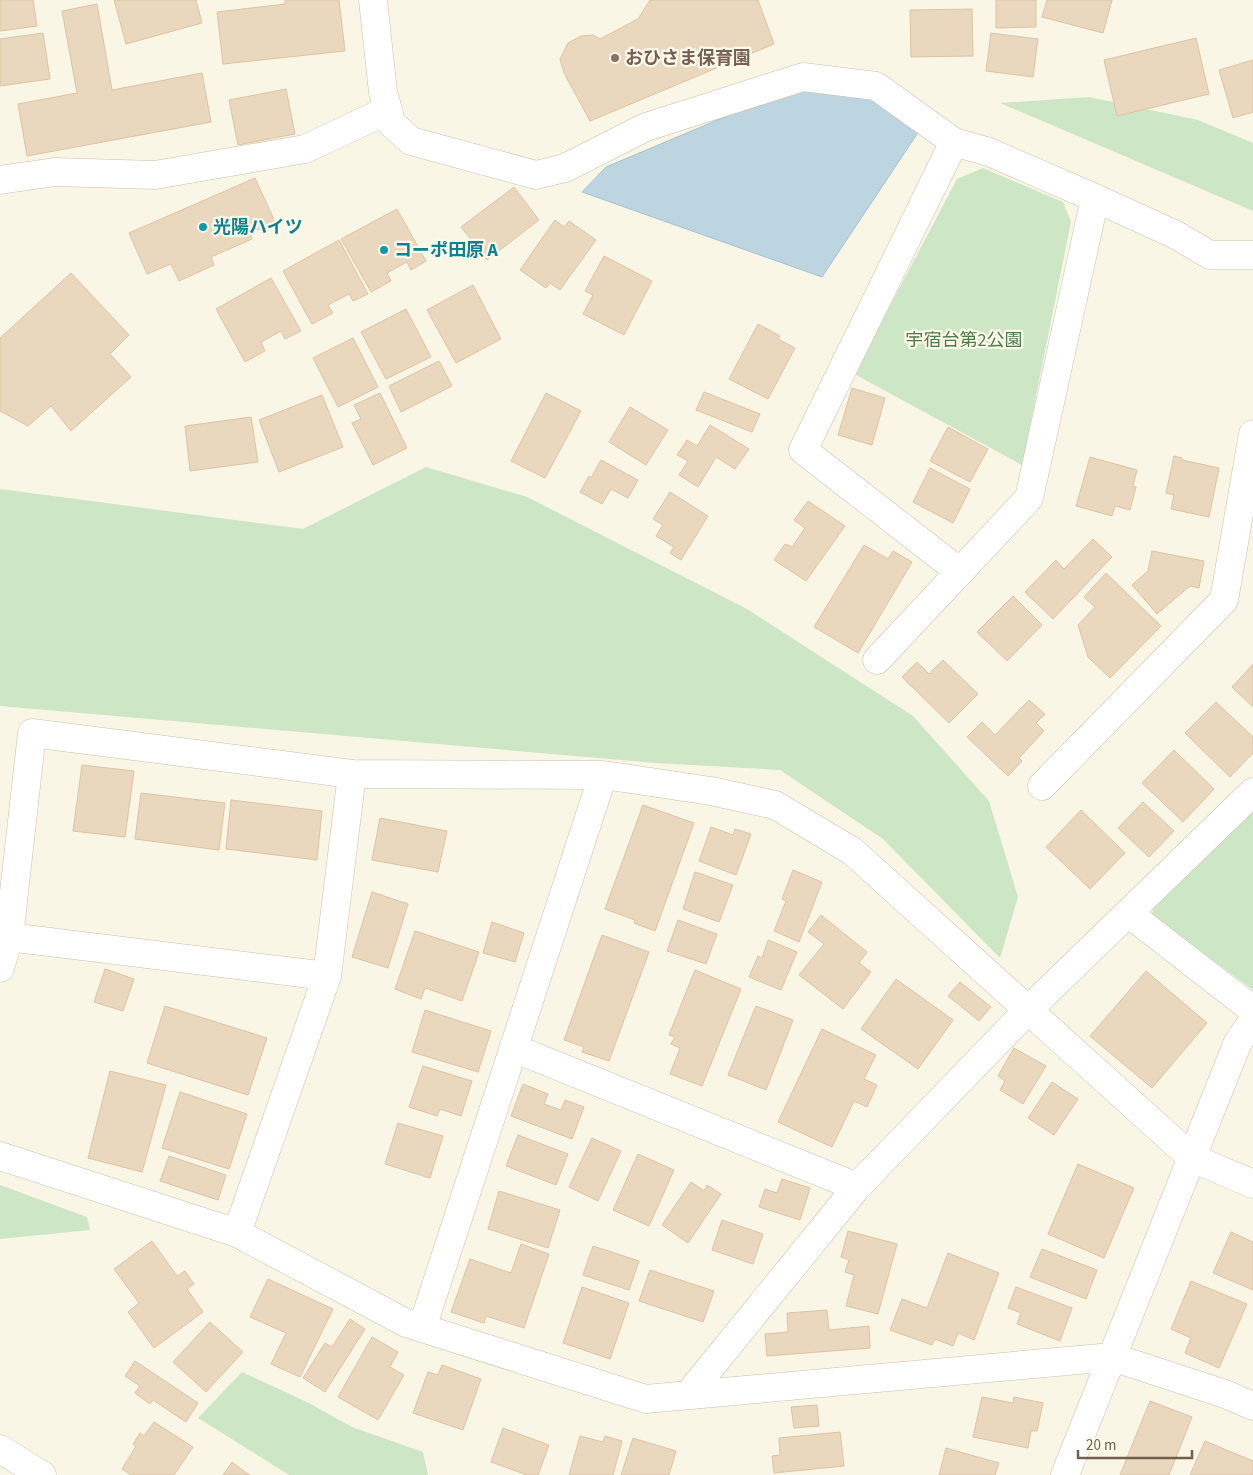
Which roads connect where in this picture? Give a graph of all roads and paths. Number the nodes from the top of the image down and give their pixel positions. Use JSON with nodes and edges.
{"nodes":[{"id":1,"x":373,"y":0,"type":"edge"},
{"id":2,"x":388,"y":110,"type":"junction"},
{"id":3,"x":954,"y":142,"type":"junction"},
{"id":4,"x":0,"y":180,"type":"edge"},
{"id":5,"x":1095,"y":198,"type":"junction"},
{"id":6,"x":1253,"y":255,"type":"edge"},
{"id":7,"x":1253,"y":434,"type":"edge"},
{"id":8,"x":960,"y":572,"type":"junction"},
{"id":9,"x":877,"y":660,"type":"dead end"},
{"id":10,"x":352,"y":774,"type":"junction"},
{"id":11,"x":603,"y":775,"type":"junction"},
{"id":12,"x":1042,"y":786,"type":"dead end"},
{"id":13,"x":1253,"y":792,"type":"edge"},
{"id":14,"x":1128,"y":913,"type":"junction"},
{"id":15,"x":9,"y":937,"type":"junction"},
{"id":16,"x":0,"y":968,"type":"edge"},
{"id":17,"x":327,"y":976,"type":"junction"},
{"id":18,"x":1028,"y":1010,"type":"junction"},
{"id":19,"x":1253,"y":1010,"type":"edge"},
{"id":20,"x":1253,"y":1024,"type":"edge"},
{"id":21,"x":513,"y":1048,"type":"junction"},
{"id":22,"x":0,"y":1156,"type":"edge"},
{"id":23,"x":1192,"y":1158,"type":"junction"},
{"id":24,"x":1253,"y":1184,"type":"edge"},
{"id":25,"x":857,"y":1187,"type":"junction"},
{"id":26,"x":237,"y":1233,"type":"junction"},
{"id":27,"x":422,"y":1328,"type":"junction"},
{"id":28,"x":1112,"y":1357,"type":"junction"},
{"id":29,"x":688,"y":1395,"type":"junction"},
{"id":30,"x":1253,"y":1406,"type":"edge"},
{"id":31,"x":0,"y":1449,"type":"edge"},
{"id":32,"x":42,"y":1475,"type":"edge"},
{"id":33,"x":1065,"y":1475,"type":"edge"}],
"edges":[{"from":1,"to":2,"type":"street"},
{"from":2,"to":3,"type":"street"},
{"from":2,"to":4,"type":"street"},
{"from":3,"to":5,"type":"street"},
{"from":3,"to":8,"type":"street"},
{"from":5,"to":6,"type":"street"},
{"from":5,"to":8,"type":"street"},
{"from":7,"to":12,"type":"street"},
{"from":8,"to":9,"type":"street"},
{"from":10,"to":11,"type":"street"},
{"from":10,"to":15,"type":"street"},
{"from":10,"to":17,"type":"street"},
{"from":11,"to":18,"type":"street"},
{"from":11,"to":21,"type":"street"},
{"from":13,"to":14,"type":"street"},
{"from":14,"to":18,"type":"street"},
{"from":14,"to":19,"type":"street"},
{"from":15,"to":16,"type":"street"},
{"from":15,"to":17,"type":"street"},
{"from":17,"to":26,"type":"street"},
{"from":18,"to":23,"type":"street"},
{"from":18,"to":25,"type":"street"},
{"from":20,"to":23,"type":"street"},
{"from":21,"to":25,"type":"street"},
{"from":21,"to":27,"type":"street"},
{"from":22,"to":26,"type":"street"},
{"from":23,"to":24,"type":"street"},
{"from":23,"to":28,"type":"street"},
{"from":25,"to":29,"type":"street"},
{"from":26,"to":27,"type":"street"},
{"from":27,"to":29,"type":"street"},
{"from":28,"to":29,"type":"street"},
{"from":28,"to":30,"type":"street"},
{"from":28,"to":33,"type":"street"},
{"from":31,"to":32,"type":"street"}]}
